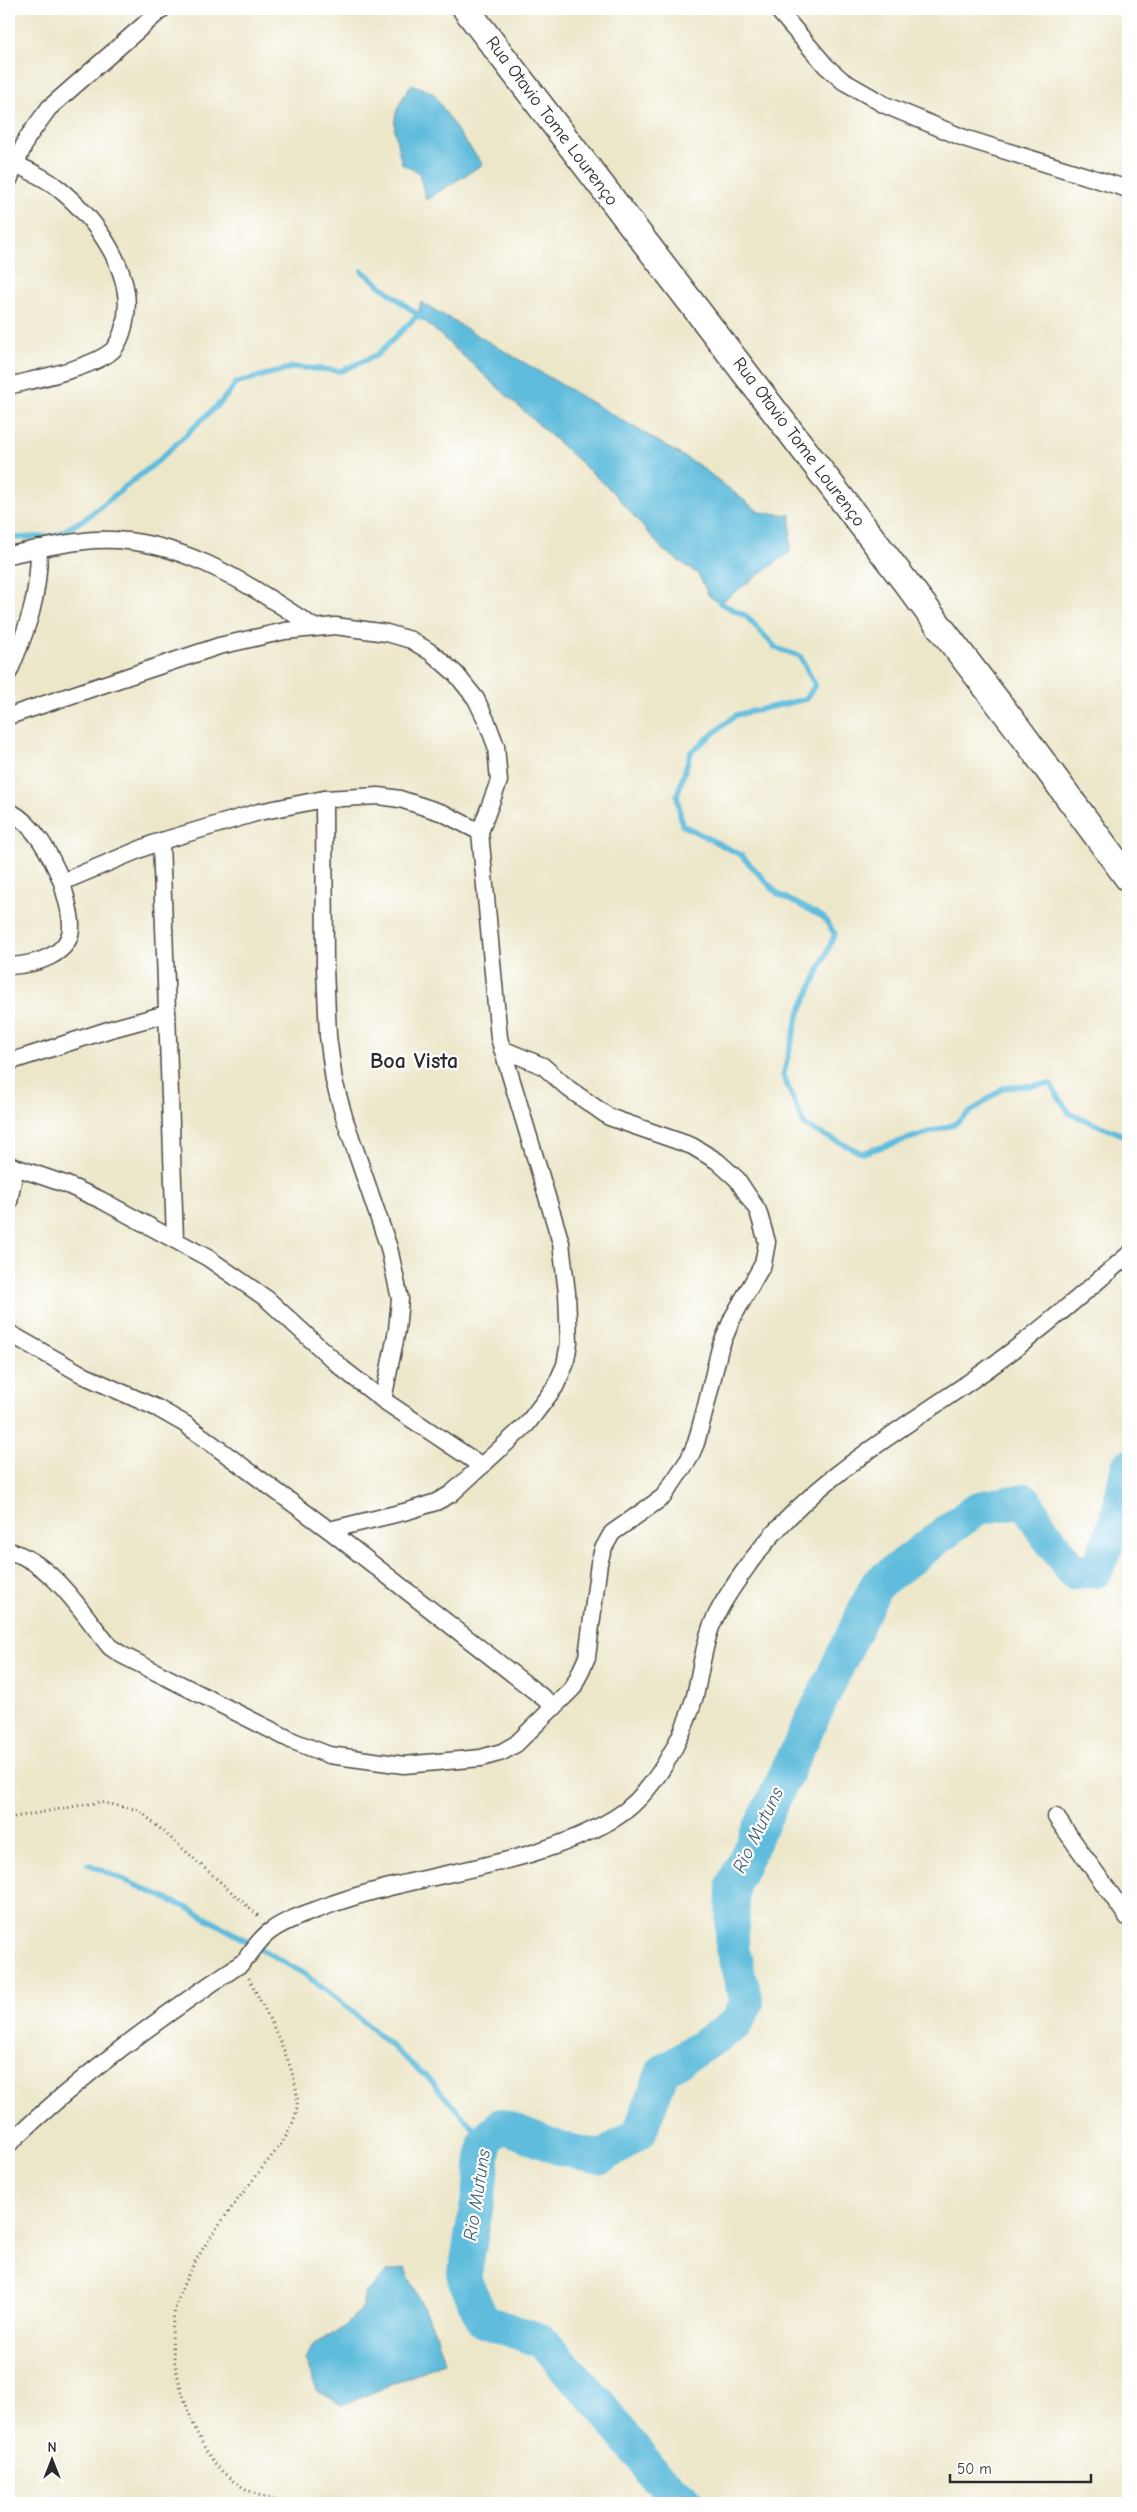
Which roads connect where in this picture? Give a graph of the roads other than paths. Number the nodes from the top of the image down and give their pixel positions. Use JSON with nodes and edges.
{"nodes":[{"id":1,"x":162,"y":9,"type":"edge"},
{"id":2,"x":466,"y":9,"type":"edge"},
{"id":3,"x":777,"y":9,"type":"edge"},
{"id":4,"x":16,"y":164,"type":"junction"},
{"id":5,"x":9,"y":180,"type":"edge"},
{"id":6,"x":1128,"y":189,"type":"edge"},
{"id":7,"x":9,"y":386,"type":"edge"},
{"id":8,"x":39,"y":548,"type":"junction"},
{"id":9,"x":9,"y":556,"type":"edge"},
{"id":10,"x":314,"y":626,"type":"junction"},
{"id":11,"x":9,"y":672,"type":"edge"},
{"id":12,"x":9,"y":716,"type":"edge"},
{"id":13,"x":324,"y":799,"type":"junction"},
{"id":14,"x":9,"y":811,"type":"edge"},
{"id":15,"x":480,"y":832,"type":"junction"},
{"id":16,"x":161,"y":841,"type":"junction"},
{"id":17,"x":1128,"y":878,"type":"edge"},
{"id":18,"x":62,"y":882,"type":"junction"},
{"id":19,"x":9,"y":966,"type":"edge"},
{"id":20,"x":166,"y":1014,"type":"junction"},
{"id":21,"x":502,"y":1049,"type":"junction"},
{"id":22,"x":9,"y":1062,"type":"edge"},
{"id":23,"x":12,"y":1167,"type":"edge"},
{"id":24,"x":9,"y":1202,"type":"edge"},
{"id":25,"x":175,"y":1239,"type":"junction"},
{"id":26,"x":1128,"y":1255,"type":"edge"},
{"id":27,"x":9,"y":1333,"type":"edge"},
{"id":28,"x":383,"y":1400,"type":"junction"},
{"id":29,"x":482,"y":1466,"type":"junction"},
{"id":30,"x":329,"y":1530,"type":"junction"},
{"id":31,"x":9,"y":1552,"type":"edge"},
{"id":32,"x":555,"y":1707,"type":"junction"},
{"id":33,"x":1056,"y":1817,"type":"dead end"},
{"id":34,"x":1128,"y":1918,"type":"edge"},
{"id":35,"x":9,"y":2144,"type":"edge"}],
"edges":[{"from":1,"to":4,"type":"street"},
{"from":2,"to":17,"type":"main road","name":"Rua Otavio Tome Lourenço"},
{"from":3,"to":6,"type":"street"},
{"from":4,"to":5,"type":"street"},
{"from":4,"to":7,"type":"street"},
{"from":8,"to":9,"type":"street"},
{"from":8,"to":10,"type":"street"},
{"from":8,"to":11,"type":"street"},
{"from":10,"to":12,"type":"street"},
{"from":10,"to":15,"type":"street"},
{"from":13,"to":15,"type":"street"},
{"from":13,"to":16,"type":"street"},
{"from":13,"to":28,"type":"street"},
{"from":14,"to":18,"type":"street"},
{"from":15,"to":21,"type":"street"},
{"from":16,"to":18,"type":"street"},
{"from":16,"to":20,"type":"street"},
{"from":18,"to":19,"type":"street"},
{"from":20,"to":22,"type":"street"},
{"from":20,"to":25,"type":"street"},
{"from":21,"to":29,"type":"street"},
{"from":21,"to":32,"type":"street"},
{"from":23,"to":24,"type":"street"},
{"from":23,"to":25,"type":"street"},
{"from":25,"to":28,"type":"street"},
{"from":26,"to":35,"type":"street"},
{"from":27,"to":30,"type":"street"},
{"from":28,"to":29,"type":"street"},
{"from":29,"to":30,"type":"street"},
{"from":30,"to":32,"type":"street"},
{"from":31,"to":32,"type":"street"},
{"from":33,"to":34,"type":"street"}]}
